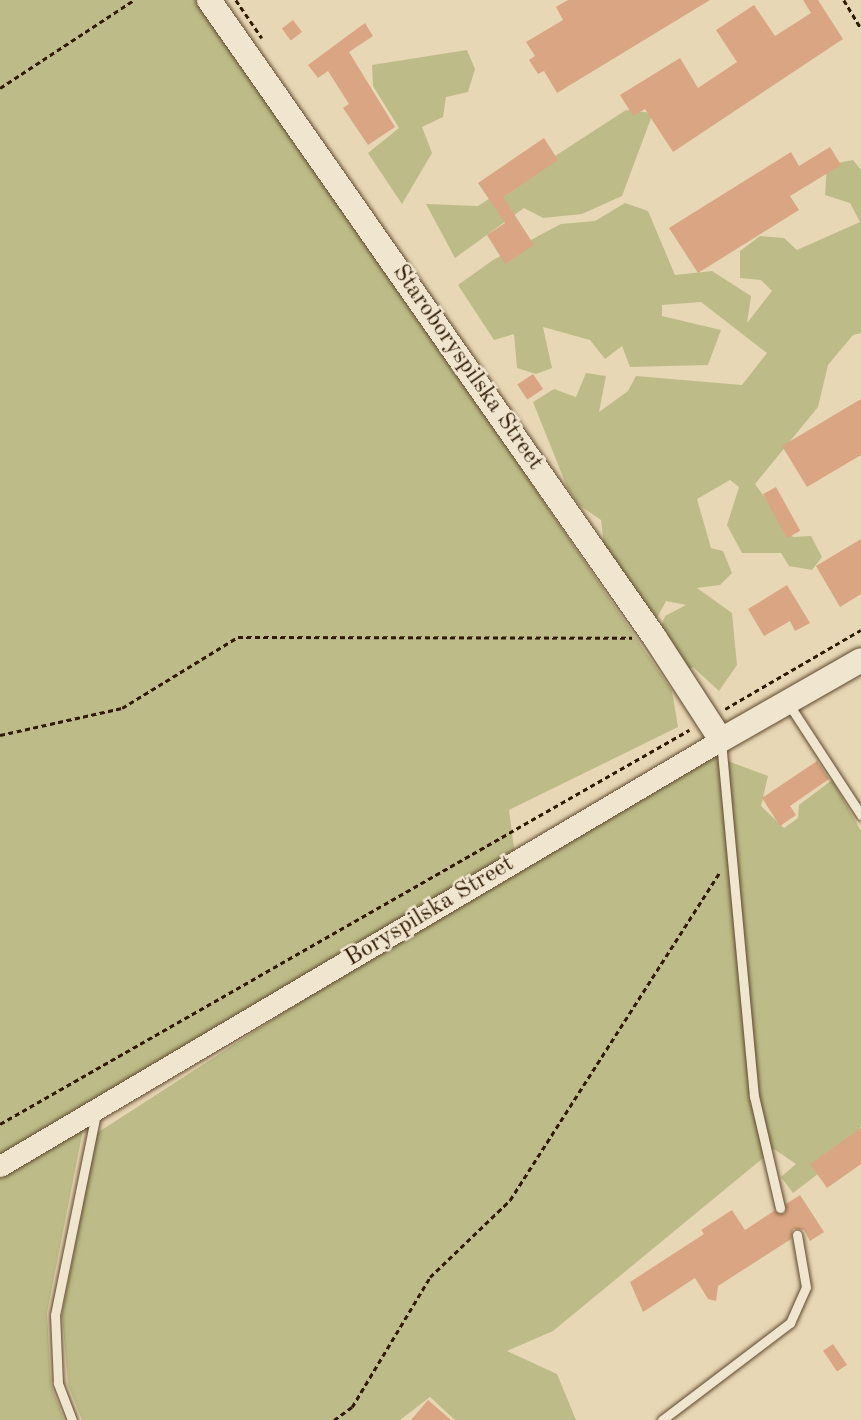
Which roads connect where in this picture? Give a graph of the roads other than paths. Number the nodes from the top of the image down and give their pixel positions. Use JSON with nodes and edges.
{"nodes":[{"id":1,"x":209,"y":0,"type":"edge"},
{"id":2,"x":861,"y":660,"type":"edge"},
{"id":3,"x":787,"y":702,"type":"junction"},
{"id":4,"x":714,"y":729,"type":"junction"},
{"id":5,"x":861,"y":815,"type":"edge"},
{"id":6,"x":97,"y":1108,"type":"junction"},
{"id":7,"x":0,"y":1166,"type":"edge"},
{"id":8,"x":780,"y":1208,"type":"dead end"},
{"id":9,"x":797,"y":1235,"type":"dead end"},
{"id":10,"x":72,"y":1420,"type":"edge"},
{"id":11,"x":662,"y":1420,"type":"edge"}],
"edges":[{"from":1,"to":4,"type":"main road","name":"Staroboryspilska Street"},
{"from":2,"to":3,"type":"main road","name":"Boryspilska Street"},
{"from":3,"to":4,"type":"main road","name":"Boryspilska Street"},
{"from":3,"to":5,"type":"lane"},
{"from":4,"to":6,"type":"street","name":"Boryspilska Street"},
{"from":4,"to":8,"type":"lane"},
{"from":6,"to":7,"type":"street","name":"Boryspilska Street"},
{"from":6,"to":10,"type":"lane"},
{"from":9,"to":11,"type":"lane"}]}
